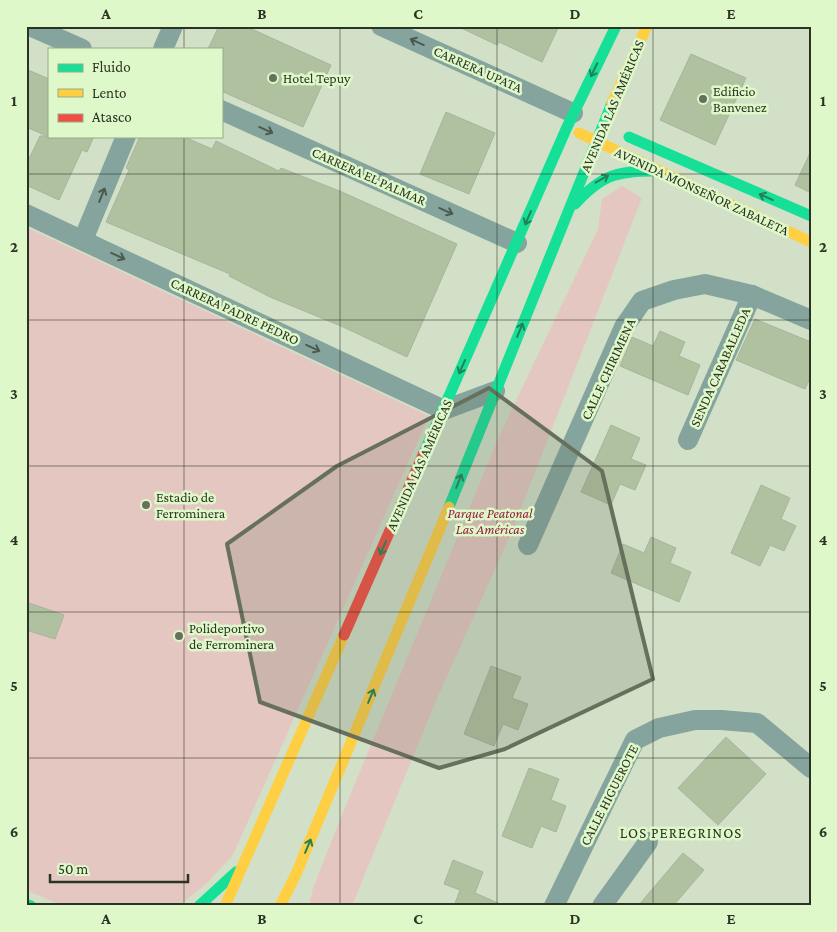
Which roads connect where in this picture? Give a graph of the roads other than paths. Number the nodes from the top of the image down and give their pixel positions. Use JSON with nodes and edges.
{"nodes":[{"id":1,"x":30,"y":26,"type":"edge"},
{"id":2,"x":172,"y":26,"type":"edge"},
{"id":3,"x":382,"y":26,"type":"edge"},
{"id":4,"x":616,"y":26,"type":"edge"},
{"id":5,"x":647,"y":26,"type":"edge"},
{"id":6,"x":80,"y":48,"type":"edge"},
{"id":7,"x":163,"y":48,"type":"edge"},
{"id":8,"x":222,"y":110,"type":"edge"},
{"id":9,"x":594,"y":124,"type":"junction"},
{"id":10,"x":125,"y":138,"type":"edge"},
{"id":11,"x":596,"y":141,"type":"junction"},
{"id":12,"x":659,"y":171,"type":"junction"},
{"id":13,"x":567,"y":212,"type":"junction"},
{"id":14,"x":26,"y":214,"type":"edge"},
{"id":15,"x":811,"y":216,"type":"edge"},
{"id":16,"x":83,"y":240,"type":"junction"},
{"id":17,"x":811,"y":242,"type":"edge"},
{"id":18,"x":518,"y":243,"type":"junction"},
{"id":19,"x":752,"y":295,"type":"junction"},
{"id":20,"x":811,"y":320,"type":"edge"},
{"id":21,"x":495,"y":392,"type":"junction"},
{"id":22,"x":444,"y":410,"type":"junction"},
{"id":23,"x":688,"y":440,"type":"dead end"},
{"id":24,"x":528,"y":545,"type":"dead end"},
{"id":25,"x":811,"y":768,"type":"edge"},
{"id":26,"x":648,"y":842,"type":"dead end"},
{"id":27,"x":246,"y":862,"type":"junction"},
{"id":28,"x":296,"y":874,"type":"junction"},
{"id":29,"x":26,"y":904,"type":"edge"},
{"id":30,"x":31,"y":906,"type":"edge"},
{"id":31,"x":199,"y":906,"type":"edge"},
{"id":32,"x":225,"y":906,"type":"edge"},
{"id":33,"x":280,"y":906,"type":"edge"},
{"id":34,"x":290,"y":906,"type":"edge"},
{"id":35,"x":554,"y":906,"type":"edge"},
{"id":36,"x":602,"y":906,"type":"edge"}],
"edges":[{"from":1,"to":6,"type":"street"},
{"from":2,"to":7,"type":"street"},
{"from":9,"to":3,"type":"street","name":"CARRERA UPATA","one_way":true},
{"from":4,"to":9,"type":"main road","name":"AVENIDA LAS AMÉRICAS","one_way":true},
{"from":5,"to":9,"type":"main road","name":"AVENIDA LAS AMÉRICAS"},
{"from":8,"to":18,"type":"street","name":"CARRERA EL PALMAR","one_way":true},
{"from":9,"to":11,"type":"main road","name":"AVENIDA MONSEÑOR ZABALETA"},
{"from":9,"to":11,"type":"main road","name":"AVENIDA LAS AMÉRICAS"},
{"from":15,"to":9,"type":"main road","name":"AVENIDA MONSEÑOR ZABALETA","one_way":true},
{"from":9,"to":18,"type":"main road","name":"AVENIDA LAS AMÉRICAS","one_way":true},
{"from":16,"to":10,"type":"street","one_way":true},
{"from":11,"to":12,"type":"main road","name":"AVENIDA MONSEÑOR ZABALETA"},
{"from":11,"to":13,"type":"main road","name":"AVENIDA LAS AMÉRICAS"},
{"from":13,"to":12,"type":"main road","one_way":true},
{"from":12,"to":17,"type":"main road","name":"AVENIDA MONSEÑOR ZABALETA"},
{"from":21,"to":13,"type":"main road","name":"AVENIDA LAS AMÉRICAS","one_way":true},
{"from":14,"to":16,"type":"street","name":"CARRERA PADRE PEDRO"},
{"from":16,"to":22,"type":"street","name":"CARRERA PADRE PEDRO","one_way":true},
{"from":18,"to":22,"type":"main road","name":"AVENIDA LAS AMÉRICAS","one_way":true},
{"from":19,"to":20,"type":"street","name":"CALLE CHIRIMENA"},
{"from":19,"to":23,"type":"street","name":"SENDA CARABALLEDA"},
{"from":19,"to":24,"type":"street","name":"CALLE CHIRIMENA"},
{"from":21,"to":22,"type":"street"},
{"from":28,"to":21,"type":"main road","name":"AVENIDA LAS AMÉRICAS","one_way":true},
{"from":22,"to":27,"type":"main road","name":"AVENIDA LAS AMÉRICAS","one_way":true},
{"from":25,"to":35,"type":"street","name":"CALLE HIGUEROTE"},
{"from":26,"to":36,"type":"street"},
{"from":27,"to":31,"type":"main road"},
{"from":27,"to":32,"type":"main road","name":"AVENIDA LAS AMÉRICAS"},
{"from":28,"to":33,"type":"main road","name":"AVENIDA LAS AMÉRICAS"},
{"from":28,"to":34,"type":"main road"},
{"from":29,"to":30,"type":"main road"}]}
